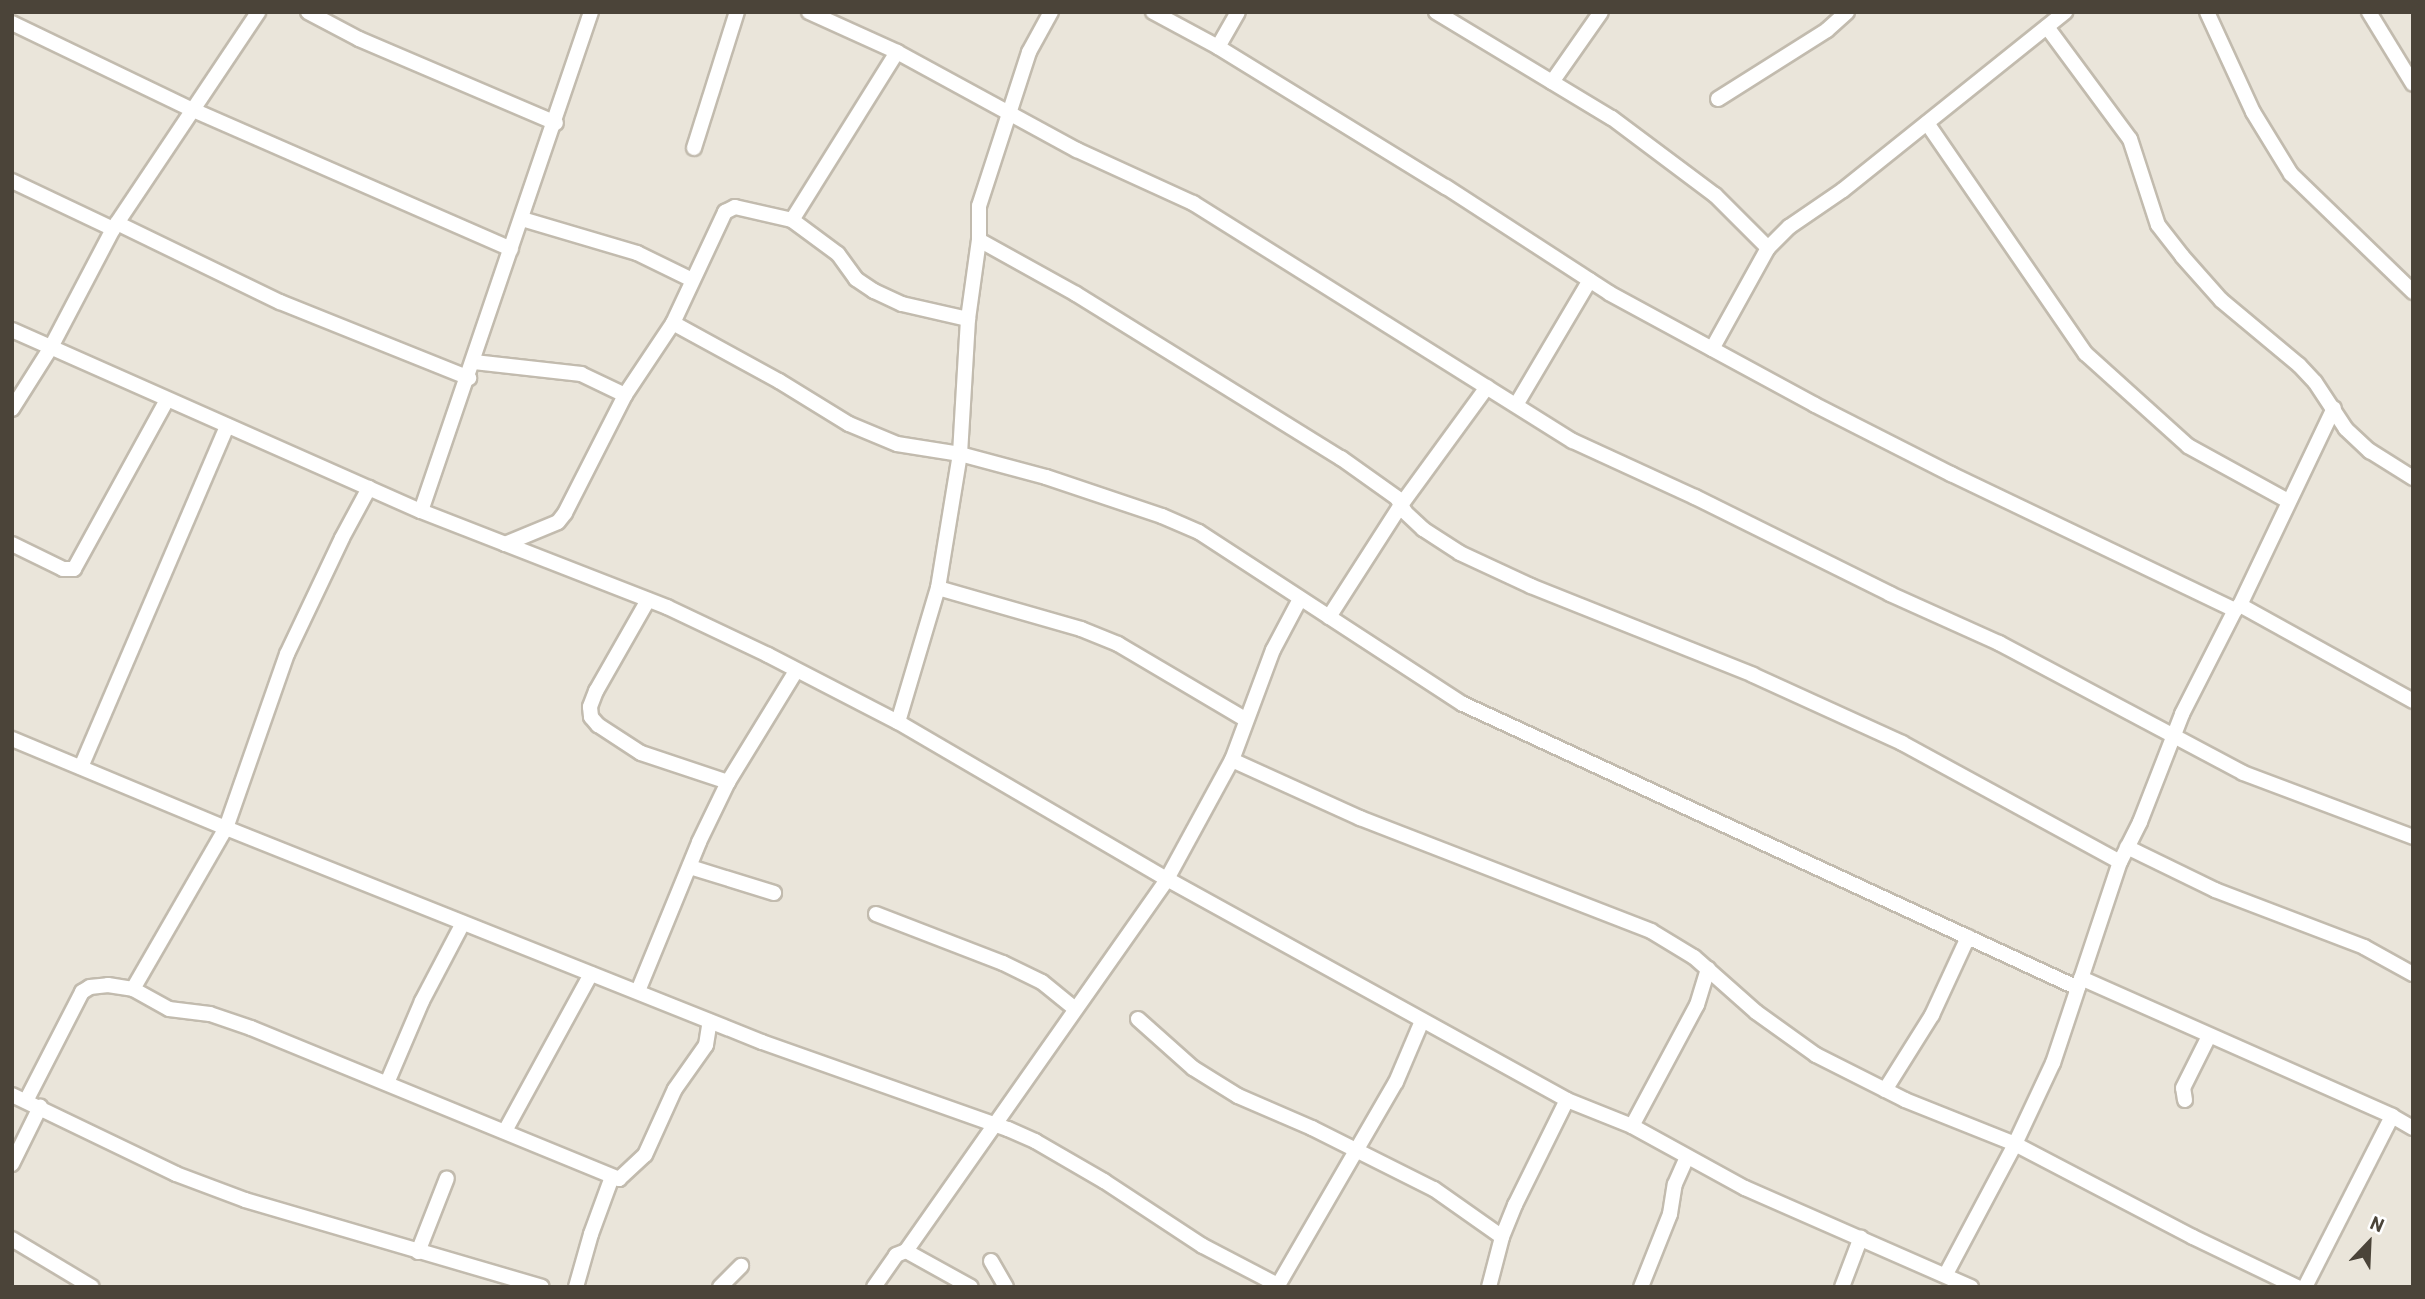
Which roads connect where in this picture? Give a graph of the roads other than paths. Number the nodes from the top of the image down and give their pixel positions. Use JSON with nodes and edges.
{"nodes":[{"id":1,"x":258,"y":12,"type":"edge"},
{"id":2,"x":308,"y":12,"type":"edge"},
{"id":3,"x":592,"y":12,"type":"edge"},
{"id":4,"x":737,"y":12,"type":"edge"},
{"id":5,"x":809,"y":12,"type":"edge"},
{"id":6,"x":1051,"y":12,"type":"edge"},
{"id":7,"x":1153,"y":12,"type":"edge"},
{"id":8,"x":1238,"y":12,"type":"edge"},
{"id":9,"x":1436,"y":12,"type":"edge"},
{"id":10,"x":1601,"y":12,"type":"edge"},
{"id":11,"x":1847,"y":12,"type":"edge"},
{"id":12,"x":2065,"y":12,"type":"edge"},
{"id":13,"x":2207,"y":12,"type":"edge"},
{"id":14,"x":2369,"y":12,"type":"edge"},
{"id":15,"x":12,"y":23,"type":"edge"},
{"id":16,"x":2047,"y":27,"type":"junction"},
{"id":17,"x":1218,"y":47,"type":"junction"},
{"id":18,"x":897,"y":52,"type":"junction"},
{"id":19,"x":1552,"y":82,"type":"junction"},
{"id":20,"x":2413,"y":84,"type":"edge"},
{"id":21,"x":1718,"y":100,"type":"dead end"},
{"id":22,"x":193,"y":110,"type":"junction"},
{"id":23,"x":1007,"y":114,"type":"junction"},
{"id":24,"x":556,"y":123,"type":"junction"},
{"id":25,"x":1927,"y":123,"type":"junction"},
{"id":26,"x":694,"y":148,"type":"dead end"},
{"id":27,"x":12,"y":181,"type":"edge"},
{"id":28,"x":522,"y":219,"type":"junction"},
{"id":29,"x":792,"y":220,"type":"junction"},
{"id":30,"x":115,"y":225,"type":"junction"},
{"id":31,"x":979,"y":240,"type":"junction"},
{"id":32,"x":1768,"y":248,"type":"junction"},
{"id":33,"x":511,"y":249,"type":"junction"},
{"id":34,"x":692,"y":279,"type":"junction"},
{"id":35,"x":1590,"y":280,"type":"junction"},
{"id":36,"x":2413,"y":292,"type":"edge"},
{"id":37,"x":968,"y":319,"type":"junction"},
{"id":38,"x":673,"y":323,"type":"junction"},
{"id":39,"x":12,"y":330,"type":"edge"},
{"id":40,"x":50,"y":349,"type":"junction"},
{"id":41,"x":1712,"y":349,"type":"junction"},
{"id":42,"x":474,"y":362,"type":"junction"},
{"id":43,"x":469,"y":378,"type":"junction"},
{"id":44,"x":1486,"y":387,"type":"junction"},
{"id":45,"x":625,"y":395,"type":"junction"},
{"id":46,"x":167,"y":400,"type":"junction"},
{"id":47,"x":1516,"y":405,"type":"junction"},
{"id":48,"x":2334,"y":408,"type":"junction"},
{"id":49,"x":12,"y":409,"type":"edge"},
{"id":50,"x":227,"y":426,"type":"junction"},
{"id":51,"x":960,"y":454,"type":"junction"},
{"id":52,"x":2413,"y":478,"type":"edge"},
{"id":53,"x":369,"y":488,"type":"junction"},
{"id":54,"x":2288,"y":501,"type":"junction"},
{"id":55,"x":1401,"y":505,"type":"junction"},
{"id":56,"x":421,"y":511,"type":"junction"},
{"id":57,"x":12,"y":544,"type":"edge"},
{"id":58,"x":505,"y":544,"type":"junction"},
{"id":59,"x":938,"y":588,"type":"junction"},
{"id":60,"x":1300,"y":599,"type":"junction"},
{"id":61,"x":648,"y":600,"type":"junction"},
{"id":62,"x":2238,"y":608,"type":"junction"},
{"id":63,"x":1329,"y":617,"type":"junction"},
{"id":64,"x":796,"y":671,"type":"junction"},
{"id":65,"x":2413,"y":701,"type":"edge"},
{"id":66,"x":1245,"y":719,"type":"junction"},
{"id":67,"x":898,"y":722,"type":"junction"},
{"id":68,"x":2175,"y":734,"type":"junction"},
{"id":69,"x":12,"y":739,"type":"edge"},
{"id":70,"x":1232,"y":760,"type":"junction"},
{"id":71,"x":81,"y":767,"type":"junction"},
{"id":72,"x":728,"y":782,"type":"junction"},
{"id":73,"x":226,"y":828,"type":"junction"},
{"id":74,"x":2413,"y":837,"type":"edge"},
{"id":75,"x":2127,"y":847,"type":"junction"},
{"id":76,"x":2120,"y":862,"type":"junction"},
{"id":77,"x":690,"y":867,"type":"junction"},
{"id":78,"x":1167,"y":879,"type":"junction"},
{"id":79,"x":774,"y":892,"type":"dead end"},
{"id":80,"x":876,"y":914,"type":"dead end"},
{"id":81,"x":463,"y":923,"type":"junction"},
{"id":82,"x":1968,"y":937,"type":"junction"},
{"id":83,"x":1708,"y":969,"type":"junction"},
{"id":84,"x":592,"y":974,"type":"junction"},
{"id":85,"x":2413,"y":974,"type":"edge"},
{"id":86,"x":2080,"y":983,"type":"junction"},
{"id":87,"x":133,"y":989,"type":"junction"},
{"id":88,"x":638,"y":991,"type":"junction"},
{"id":89,"x":1074,"y":1008,"type":"junction"},
{"id":90,"x":1138,"y":1019,"type":"dead end"},
{"id":91,"x":710,"y":1021,"type":"junction"},
{"id":92,"x":1422,"y":1021,"type":"junction"},
{"id":93,"x":2209,"y":1036,"type":"junction"},
{"id":94,"x":387,"y":1083,"type":"junction"},
{"id":95,"x":1885,"y":1090,"type":"junction"},
{"id":96,"x":12,"y":1095,"type":"edge"},
{"id":97,"x":1567,"y":1100,"type":"junction"},
{"id":98,"x":2185,"y":1100,"type":"dead end"},
{"id":99,"x":33,"y":1104,"type":"junction"},
{"id":100,"x":2392,"y":1116,"type":"junction"},
{"id":101,"x":995,"y":1125,"type":"junction"},
{"id":102,"x":1632,"y":1126,"type":"junction"},
{"id":103,"x":2413,"y":1128,"type":"edge"},
{"id":104,"x":505,"y":1131,"type":"junction"},
{"id":105,"x":2015,"y":1144,"type":"junction"},
{"id":106,"x":1355,"y":1149,"type":"junction"},
{"id":107,"x":1686,"y":1159,"type":"junction"},
{"id":108,"x":12,"y":1164,"type":"edge"},
{"id":109,"x":612,"y":1177,"type":"junction"},
{"id":110,"x":447,"y":1178,"type":"dead end"},
{"id":111,"x":1502,"y":1237,"type":"junction"},
{"id":112,"x":1861,"y":1237,"type":"junction"},
{"id":113,"x":12,"y":1239,"type":"edge"},
{"id":114,"x":906,"y":1251,"type":"junction"},
{"id":115,"x":418,"y":1252,"type":"junction"},
{"id":116,"x":991,"y":1261,"type":"dead end"},
{"id":117,"x":741,"y":1266,"type":"dead end"},
{"id":118,"x":1946,"y":1274,"type":"junction"},
{"id":119,"x":1277,"y":1285,"type":"edge"},
{"id":120,"x":92,"y":1287,"type":"edge"},
{"id":121,"x":542,"y":1287,"type":"edge"},
{"id":122,"x":576,"y":1287,"type":"edge"},
{"id":123,"x":720,"y":1287,"type":"edge"},
{"id":124,"x":874,"y":1287,"type":"edge"},
{"id":125,"x":971,"y":1287,"type":"edge"},
{"id":126,"x":1006,"y":1287,"type":"edge"},
{"id":127,"x":1489,"y":1287,"type":"edge"},
{"id":128,"x":1641,"y":1287,"type":"edge"},
{"id":129,"x":1842,"y":1287,"type":"edge"},
{"id":130,"x":1971,"y":1287,"type":"edge"},
{"id":131,"x":2297,"y":1287,"type":"edge"},
{"id":132,"x":2305,"y":1287,"type":"edge"}],
"edges":[{"from":1,"to":22,"type":"street"},
{"from":2,"to":24,"type":"street"},
{"from":3,"to":24,"type":"street"},
{"from":4,"to":26,"type":"street"},
{"from":5,"to":18,"type":"street"},
{"from":6,"to":23,"type":"street"},
{"from":7,"to":17,"type":"street"},
{"from":8,"to":17,"type":"street"},
{"from":9,"to":19,"type":"street"},
{"from":10,"to":19,"type":"street"},
{"from":11,"to":21,"type":"street"},
{"from":12,"to":16,"type":"street"},
{"from":13,"to":36,"type":"street"},
{"from":14,"to":20,"type":"street"},
{"from":15,"to":22,"type":"street"},
{"from":16,"to":25,"type":"street"},
{"from":16,"to":48,"type":"street"},
{"from":17,"to":35,"type":"street"},
{"from":18,"to":23,"type":"street"},
{"from":18,"to":29,"type":"street"},
{"from":19,"to":32,"type":"street"},
{"from":22,"to":30,"type":"street"},
{"from":22,"to":33,"type":"street"},
{"from":23,"to":31,"type":"street"},
{"from":23,"to":44,"type":"street"},
{"from":24,"to":28,"type":"street"},
{"from":25,"to":32,"type":"street"},
{"from":25,"to":54,"type":"street"},
{"from":27,"to":30,"type":"street"},
{"from":28,"to":33,"type":"street"},
{"from":28,"to":34,"type":"street"},
{"from":29,"to":34,"type":"street"},
{"from":29,"to":37,"type":"street"},
{"from":30,"to":40,"type":"street"},
{"from":30,"to":43,"type":"street"},
{"from":31,"to":37,"type":"street"},
{"from":31,"to":55,"type":"street"},
{"from":32,"to":41,"type":"street"},
{"from":33,"to":42,"type":"street"},
{"from":34,"to":38,"type":"street"},
{"from":35,"to":41,"type":"street"},
{"from":35,"to":47,"type":"street"},
{"from":37,"to":51,"type":"street"},
{"from":38,"to":45,"type":"street"},
{"from":38,"to":51,"type":"street"},
{"from":39,"to":40,"type":"street"},
{"from":40,"to":46,"type":"street"},
{"from":40,"to":49,"type":"street"},
{"from":41,"to":62,"type":"street"},
{"from":42,"to":43,"type":"street"},
{"from":42,"to":45,"type":"street"},
{"from":43,"to":56,"type":"street"},
{"from":44,"to":47,"type":"street"},
{"from":44,"to":55,"type":"street"},
{"from":45,"to":58,"type":"street"},
{"from":46,"to":50,"type":"street"},
{"from":46,"to":57,"type":"street"},
{"from":47,"to":68,"type":"street"},
{"from":48,"to":52,"type":"street"},
{"from":48,"to":54,"type":"street"},
{"from":50,"to":53,"type":"street"},
{"from":50,"to":71,"type":"street"},
{"from":51,"to":59,"type":"street"},
{"from":51,"to":60,"type":"street"},
{"from":53,"to":56,"type":"street"},
{"from":53,"to":73,"type":"street"},
{"from":54,"to":62,"type":"street"},
{"from":55,"to":63,"type":"street"},
{"from":55,"to":76,"type":"street"},
{"from":56,"to":58,"type":"street"},
{"from":58,"to":61,"type":"street"},
{"from":59,"to":66,"type":"street"},
{"from":59,"to":67,"type":"street"},
{"from":60,"to":63,"type":"street"},
{"from":60,"to":66,"type":"street"},
{"from":61,"to":64,"type":"street"},
{"from":61,"to":72,"type":"street"},
{"from":62,"to":65,"type":"street"},
{"from":62,"to":68,"type":"street"},
{"from":63,"to":82,"type":"street"},
{"from":64,"to":67,"type":"street"},
{"from":64,"to":72,"type":"street"},
{"from":66,"to":70,"type":"street"},
{"from":67,"to":78,"type":"street"},
{"from":68,"to":74,"type":"street"},
{"from":68,"to":75,"type":"street"},
{"from":69,"to":71,"type":"street"},
{"from":70,"to":78,"type":"street"},
{"from":70,"to":83,"type":"street"},
{"from":71,"to":73,"type":"street"},
{"from":72,"to":77,"type":"street"},
{"from":73,"to":81,"type":"street"},
{"from":73,"to":87,"type":"street"},
{"from":75,"to":76,"type":"street"},
{"from":75,"to":85,"type":"street"},
{"from":76,"to":86,"type":"street"},
{"from":77,"to":79,"type":"street"},
{"from":77,"to":88,"type":"street"},
{"from":78,"to":89,"type":"street"},
{"from":78,"to":92,"type":"street"},
{"from":80,"to":89,"type":"street"},
{"from":81,"to":84,"type":"street"},
{"from":81,"to":94,"type":"street"},
{"from":82,"to":86,"type":"street"},
{"from":82,"to":95,"type":"street"},
{"from":83,"to":95,"type":"street"},
{"from":83,"to":102,"type":"street"},
{"from":84,"to":88,"type":"street"},
{"from":84,"to":104,"type":"street"},
{"from":86,"to":93,"type":"street"},
{"from":86,"to":105,"type":"street"},
{"from":87,"to":94,"type":"street"},
{"from":87,"to":99,"type":"street"},
{"from":88,"to":91,"type":"street"},
{"from":89,"to":101,"type":"street"},
{"from":90,"to":106,"type":"street"},
{"from":91,"to":101,"type":"street"},
{"from":91,"to":109,"type":"street"},
{"from":92,"to":97,"type":"street"},
{"from":92,"to":106,"type":"street"},
{"from":93,"to":98,"type":"street"},
{"from":93,"to":100,"type":"street"},
{"from":94,"to":104,"type":"street"},
{"from":95,"to":105,"type":"street"},
{"from":96,"to":99,"type":"street"},
{"from":97,"to":102,"type":"street"},
{"from":97,"to":111,"type":"street"},
{"from":99,"to":108,"type":"street"},
{"from":99,"to":115,"type":"street"},
{"from":100,"to":103,"type":"street"},
{"from":100,"to":132,"type":"street"},
{"from":101,"to":114,"type":"street"},
{"from":101,"to":119,"type":"street"},
{"from":102,"to":107,"type":"street"},
{"from":104,"to":109,"type":"street"},
{"from":105,"to":118,"type":"street"},
{"from":105,"to":131,"type":"street"},
{"from":106,"to":111,"type":"street"},
{"from":106,"to":119,"type":"street"},
{"from":107,"to":112,"type":"street"},
{"from":107,"to":128,"type":"street"},
{"from":109,"to":122,"type":"street"},
{"from":110,"to":115,"type":"street"},
{"from":111,"to":127,"type":"street"},
{"from":112,"to":118,"type":"street"},
{"from":112,"to":129,"type":"street"},
{"from":113,"to":120,"type":"street"},
{"from":114,"to":124,"type":"street"},
{"from":114,"to":125,"type":"street"},
{"from":115,"to":121,"type":"street"},
{"from":116,"to":126,"type":"street"},
{"from":117,"to":123,"type":"street"},
{"from":118,"to":130,"type":"street"}]}
